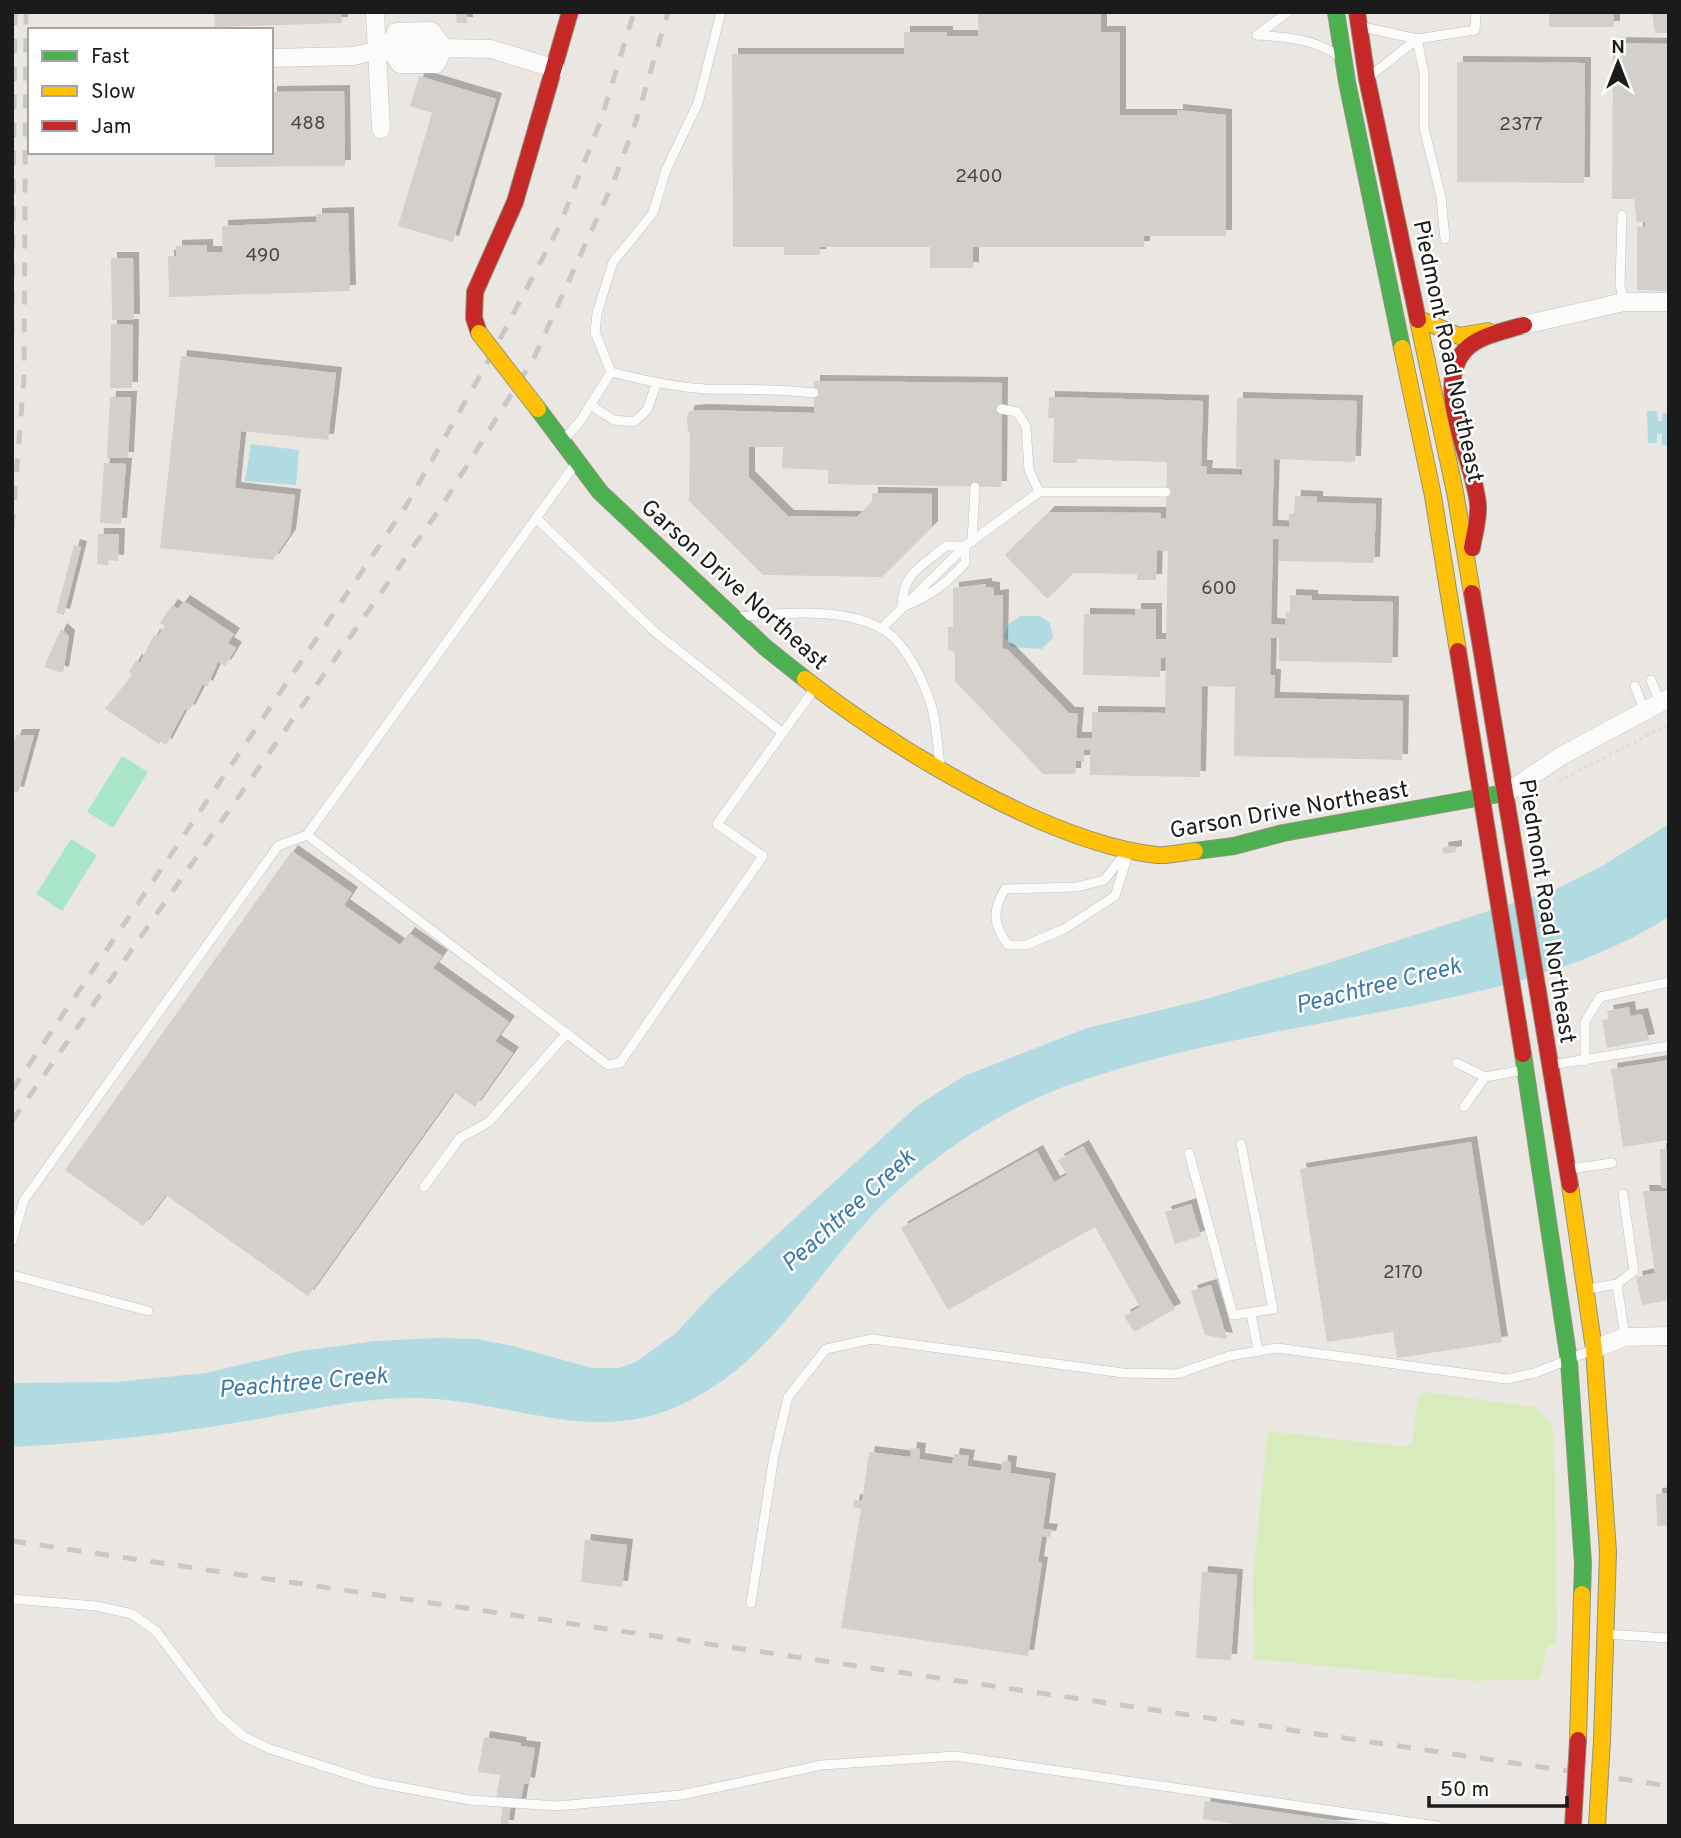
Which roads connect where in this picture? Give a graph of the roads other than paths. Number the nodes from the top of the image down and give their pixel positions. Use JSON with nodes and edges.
{"nodes":[{"id":1,"x":375,"y":12,"type":"edge"},
{"id":2,"x":570,"y":12,"type":"edge"},
{"id":3,"x":721,"y":12,"type":"edge"},
{"id":4,"x":1288,"y":12,"type":"edge"},
{"id":5,"x":1336,"y":12,"type":"edge"},
{"id":6,"x":1476,"y":12,"type":"edge"},
{"id":7,"x":1357,"y":19,"type":"edge"},
{"id":8,"x":1417,"y":39,"type":"junction"},
{"id":9,"x":444,"y":48,"type":"junction"},
{"id":10,"x":383,"y":50,"type":"junction"},
{"id":11,"x":273,"y":58,"type":"edge"},
{"id":12,"x":1343,"y":59,"type":"junction"},
{"id":13,"x":556,"y":69,"type":"junction"},
{"id":14,"x":1367,"y":79,"type":"junction"},
{"id":15,"x":381,"y":129,"type":"dead end"},
{"id":16,"x":1622,"y":215,"type":"dead end"},
{"id":17,"x":1445,"y":239,"type":"dead end"},
{"id":18,"x":1624,"y":302,"type":"junction"},
{"id":19,"x":1669,"y":302,"type":"edge"},
{"id":20,"x":1419,"y":319,"type":"junction"},
{"id":21,"x":1524,"y":325,"type":"junction"},
{"id":22,"x":611,"y":372,"type":"junction"},
{"id":23,"x":657,"y":382,"type":"junction"},
{"id":24,"x":814,"y":393,"type":"dead end"},
{"id":25,"x":590,"y":405,"type":"junction"},
{"id":26,"x":1001,"y":409,"type":"dead end"},
{"id":27,"x":562,"y":442,"type":"junction"},
{"id":28,"x":577,"y":462,"type":"junction"},
{"id":29,"x":975,"y":487,"type":"dead end"},
{"id":30,"x":1039,"y":492,"type":"junction"},
{"id":31,"x":1166,"y":492,"type":"dead end"},
{"id":32,"x":536,"y":518,"type":"junction"},
{"id":33,"x":969,"y":544,"type":"junction"},
{"id":34,"x":1469,"y":569,"type":"junction"},
{"id":35,"x":902,"y":607,"type":"junction"},
{"id":36,"x":733,"y":617,"type":"junction"},
{"id":37,"x":880,"y":629,"type":"junction"},
{"id":38,"x":1651,"y":680,"type":"dead end"},
{"id":39,"x":1635,"y":686,"type":"dead end"},
{"id":40,"x":816,"y":687,"type":"junction"},
{"id":41,"x":1658,"y":703,"type":"edge"},
{"id":42,"x":783,"y":733,"type":"junction"},
{"id":43,"x":940,"y":769,"type":"junction"},
{"id":44,"x":1506,"y":793,"type":"junction"},
{"id":45,"x":1483,"y":797,"type":"junction"},
{"id":46,"x":307,"y":835,"type":"junction"},
{"id":47,"x":1130,"y":848,"type":"junction"},
{"id":48,"x":1669,"y":982,"type":"edge"},
{"id":49,"x":567,"y":1033,"type":"junction"},
{"id":50,"x":1669,"y":1046,"type":"edge"},
{"id":51,"x":1585,"y":1062,"type":"junction"},
{"id":52,"x":1457,"y":1063,"type":"dead end"},
{"id":53,"x":1549,"y":1065,"type":"junction"},
{"id":54,"x":1525,"y":1070,"type":"junction"},
{"id":55,"x":1485,"y":1077,"type":"junction"},
{"id":56,"x":1464,"y":1107,"type":"dead end"},
{"id":57,"x":1241,"y":1144,"type":"dead end"},
{"id":58,"x":1189,"y":1153,"type":"dead end"},
{"id":59,"x":1612,"y":1163,"type":"dead end"},
{"id":60,"x":1567,"y":1168,"type":"junction"},
{"id":61,"x":424,"y":1187,"type":"dead end"},
{"id":62,"x":1623,"y":1194,"type":"dead end"},
{"id":63,"x":12,"y":1241,"type":"edge"},
{"id":64,"x":12,"y":1275,"type":"edge"},
{"id":65,"x":1617,"y":1284,"type":"junction"},
{"id":66,"x":1586,"y":1289,"type":"junction"},
{"id":67,"x":148,"y":1311,"type":"dead end"},
{"id":68,"x":1251,"y":1313,"type":"junction"},
{"id":69,"x":1669,"y":1336,"type":"edge"},
{"id":70,"x":1625,"y":1337,"type":"junction"},
{"id":71,"x":1594,"y":1349,"type":"junction"},
{"id":72,"x":1258,"y":1351,"type":"junction"},
{"id":73,"x":1569,"y":1361,"type":"junction"},
{"id":74,"x":12,"y":1599,"type":"edge"},
{"id":75,"x":751,"y":1603,"type":"dead end"},
{"id":76,"x":1605,"y":1634,"type":"junction"},
{"id":77,"x":1667,"y":1638,"type":"edge"},
{"id":78,"x":1437,"y":1826,"type":"edge"},
{"id":79,"x":1573,"y":1826,"type":"edge"},
{"id":80,"x":1597,"y":1826,"type":"edge"}],
"edges":[{"from":1,"to":10,"type":"street"},
{"from":2,"to":13,"type":"main road","name":"Garson Drive Northeast"},
{"from":3,"to":22,"type":"lane"},
{"from":4,"to":12,"type":"lane"},
{"from":5,"to":12,"type":"main road","name":"Piedmont Road Northeast"},
{"from":6,"to":8,"type":"lane"},
{"from":7,"to":8,"type":"lane"},
{"from":7,"to":14,"type":"main road","name":"Piedmont Road Northeast"},
{"from":8,"to":14,"type":"lane"},
{"from":8,"to":17,"type":"lane"},
{"from":9,"to":10,"type":"street"},
{"from":9,"to":10,"type":"street"},
{"from":9,"to":13,"type":"street"},
{"from":10,"to":11,"type":"street"},
{"from":10,"to":15,"type":"street"},
{"from":12,"to":45,"type":"main road","name":"Piedmont Road Northeast"},
{"from":13,"to":27,"type":"main road","name":"Garson Drive Northeast","bridge":true},
{"from":14,"to":20,"type":"main road","name":"Piedmont Road Northeast"},
{"from":16,"to":18,"type":"lane"},
{"from":18,"to":19,"type":"street"},
{"from":18,"to":21,"type":"street"},
{"from":20,"to":21,"type":"main road"},
{"from":20,"to":34,"type":"main road","name":"Piedmont Road Northeast"},
{"from":21,"to":34,"type":"main road"},
{"from":22,"to":23,"type":"lane"},
{"from":22,"to":25,"type":"lane"},
{"from":23,"to":24,"type":"lane"},
{"from":23,"to":25,"type":"lane"},
{"from":25,"to":27,"type":"lane"},
{"from":26,"to":30,"type":"lane"},
{"from":27,"to":28,"type":"main road","name":"Garson Drive Northeast"},
{"from":28,"to":32,"type":"lane"},
{"from":28,"to":36,"type":"main road","name":"Garson Drive Northeast"},
{"from":29,"to":33,"type":"lane"},
{"from":30,"to":31,"type":"lane"},
{"from":30,"to":33,"type":"lane"},
{"from":32,"to":42,"type":"lane"},
{"from":32,"to":46,"type":"lane"},
{"from":33,"to":35,"type":"lane"},
{"from":33,"to":35,"type":"lane"},
{"from":34,"to":44,"type":"main road","name":"Piedmont Road Northeast"},
{"from":35,"to":37,"type":"lane"},
{"from":36,"to":37,"type":"lane"},
{"from":36,"to":40,"type":"main road","name":"Garson Drive Northeast"},
{"from":37,"to":43,"type":"lane"},
{"from":38,"to":41,"type":"lane"},
{"from":39,"to":41,"type":"lane"},
{"from":40,"to":42,"type":"lane"},
{"from":40,"to":43,"type":"main road","name":"Garson Drive Northeast"},
{"from":41,"to":44,"type":"street"},
{"from":42,"to":49,"type":"lane"},
{"from":43,"to":47,"type":"main road","name":"Garson Drive Northeast"},
{"from":44,"to":45,"type":"main road","name":"Garson Drive Northeast"},
{"from":44,"to":53,"type":"main road","name":"Piedmont Road Northeast"},
{"from":45,"to":47,"type":"main road","name":"Garson Drive Northeast"},
{"from":45,"to":54,"type":"main road","name":"Piedmont Road Northeast"},
{"from":46,"to":49,"type":"lane"},
{"from":46,"to":63,"type":"lane"},
{"from":47,"to":47,"type":"lane"},
{"from":48,"to":51,"type":"lane"},
{"from":49,"to":61,"type":"lane"},
{"from":50,"to":51,"type":"lane"},
{"from":51,"to":53,"type":"lane"},
{"from":52,"to":55,"type":"lane"},
{"from":53,"to":60,"type":"main road","name":"Piedmont Road Northeast"},
{"from":54,"to":55,"type":"lane"},
{"from":54,"to":73,"type":"main road","name":"Piedmont Road Northeast"},
{"from":55,"to":56,"type":"lane"},
{"from":57,"to":68,"type":"lane"},
{"from":58,"to":68,"type":"lane"},
{"from":59,"to":60,"type":"lane"},
{"from":60,"to":66,"type":"main road","name":"Piedmont Road Northeast"},
{"from":62,"to":65,"type":"lane"},
{"from":64,"to":67,"type":"lane"},
{"from":65,"to":66,"type":"lane"},
{"from":65,"to":70,"type":"lane"},
{"from":66,"to":71,"type":"main road","name":"Piedmont Road Northeast"},
{"from":68,"to":72,"type":"lane"},
{"from":69,"to":70,"type":"street"},
{"from":70,"to":71,"type":"street"},
{"from":71,"to":73,"type":"lane"},
{"from":71,"to":76,"type":"main road","name":"Piedmont Road Northeast"},
{"from":72,"to":73,"type":"lane"},
{"from":72,"to":75,"type":"lane"},
{"from":73,"to":79,"type":"main road","name":"Piedmont Road Northeast","bridge":true},
{"from":74,"to":78,"type":"lane"},
{"from":76,"to":77,"type":"lane"},
{"from":76,"to":80,"type":"main road","name":"Piedmont Road Northeast","bridge":true}]}
